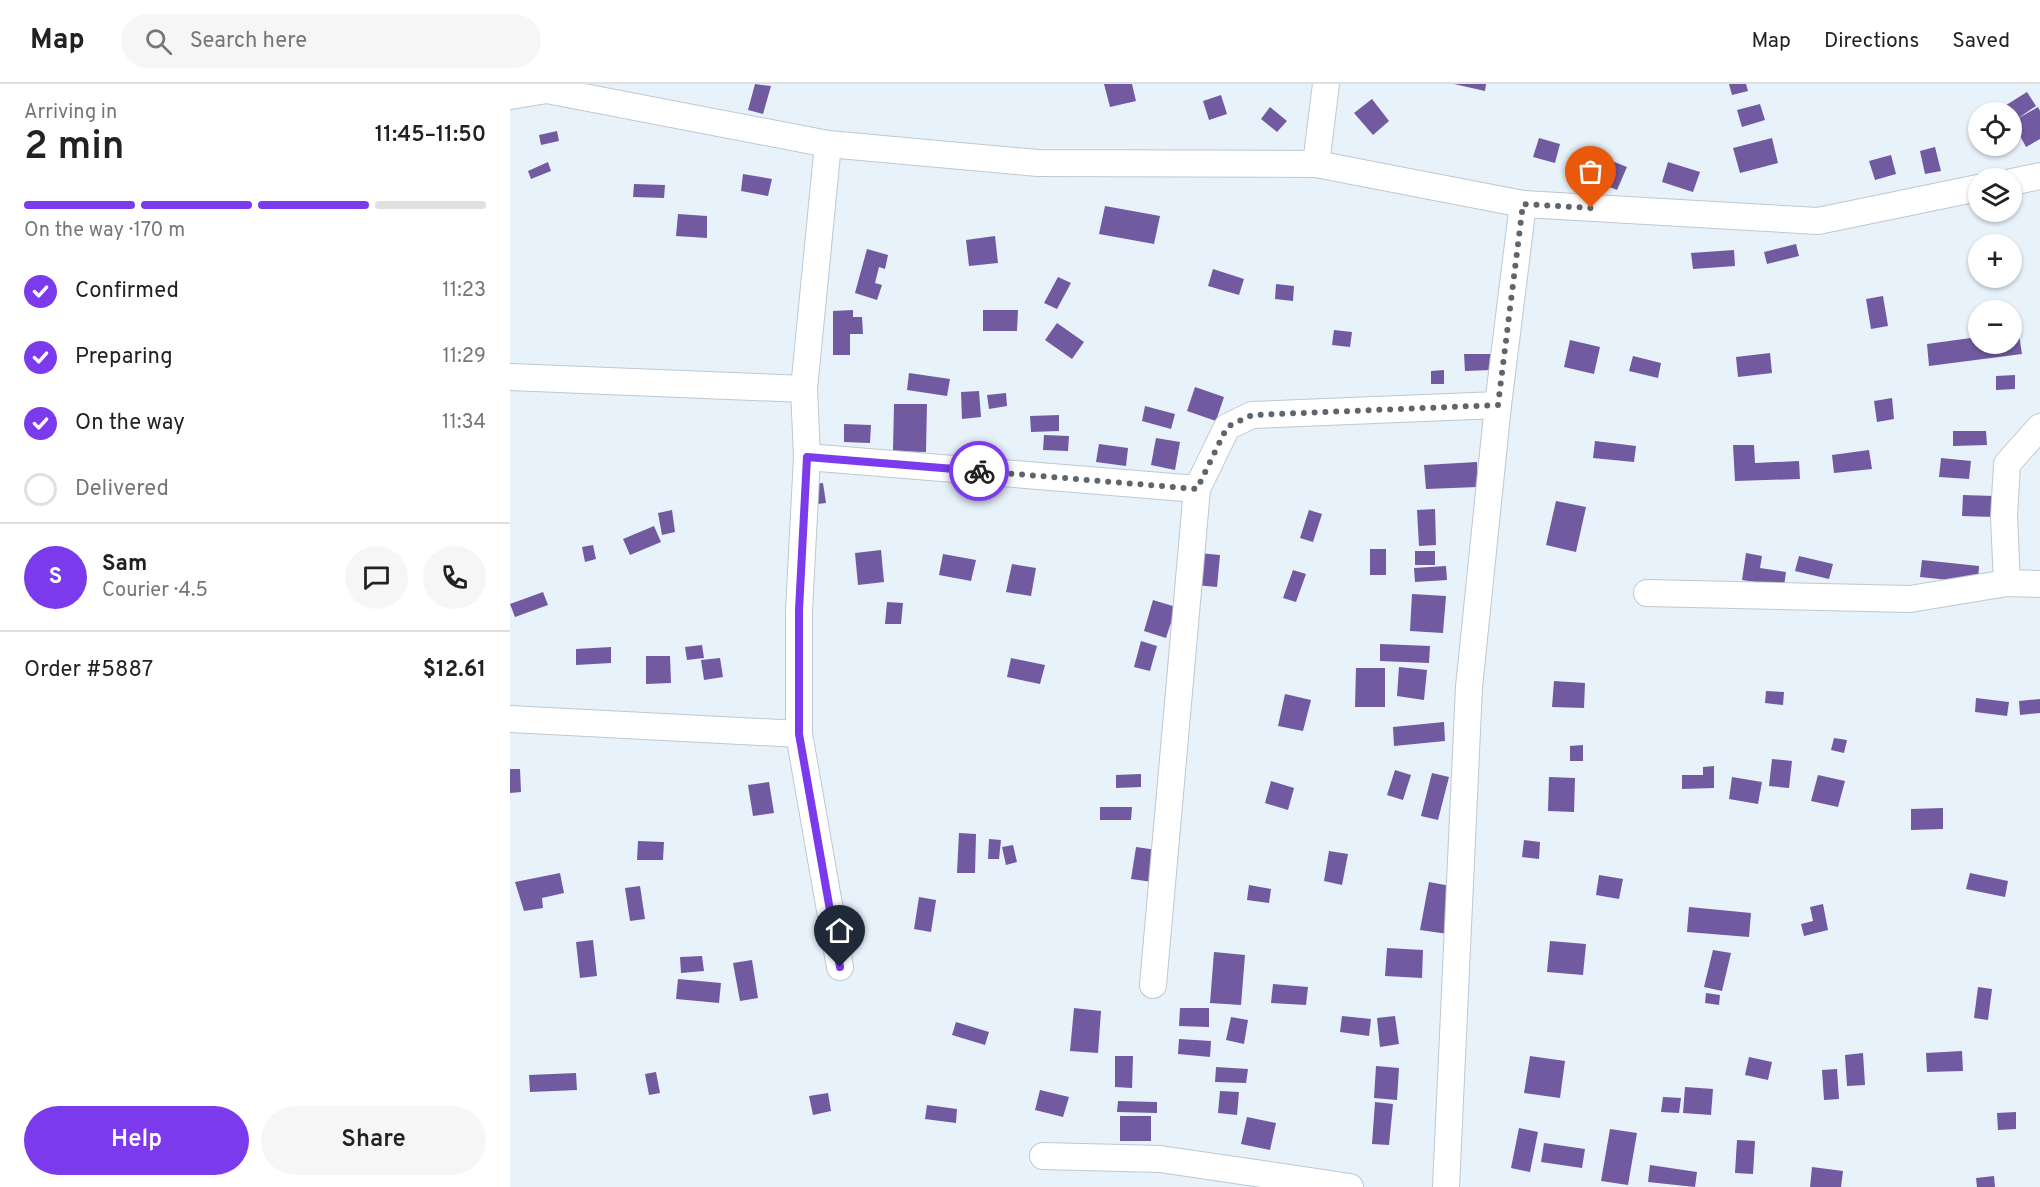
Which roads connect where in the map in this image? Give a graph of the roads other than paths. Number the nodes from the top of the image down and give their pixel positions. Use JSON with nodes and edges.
{"nodes":[{"id":1,"x":1326,"y":84,"type":"edge"},
{"id":2,"x":547,"y":87,"type":"edge"},
{"id":3,"x":510,"y":96,"type":"edge"},
{"id":4,"x":828,"y":144,"type":"junction"},
{"id":5,"x":1316,"y":164,"type":"junction"},
{"id":6,"x":2040,"y":176,"type":"edge"},
{"id":7,"x":2022,"y":180,"type":"edge"},
{"id":8,"x":1968,"y":191,"type":"edge"},
{"id":9,"x":1523,"y":204,"type":"junction"},
{"id":10,"x":510,"y":377,"type":"edge"},
{"id":11,"x":804,"y":389,"type":"junction"},
{"id":12,"x":1498,"y":405,"type":"junction"},
{"id":13,"x":2040,"y":427,"type":"edge"},
{"id":14,"x":807,"y":457,"type":"junction"},
{"id":15,"x":1197,"y":489,"type":"junction"},
{"id":16,"x":2007,"y":583,"type":"junction"},
{"id":17,"x":2040,"y":584,"type":"edge"},
{"id":18,"x":1647,"y":593,"type":"dead end"},
{"id":19,"x":510,"y":719,"type":"edge"},
{"id":20,"x":799,"y":734,"type":"junction"},
{"id":21,"x":840,"y":967,"type":"dead end"},
{"id":22,"x":1153,"y":985,"type":"dead end"},
{"id":23,"x":1043,"y":1156,"type":"dead end"},
{"id":24,"x":1350,"y":1187,"type":"edge"},
{"id":25,"x":1446,"y":1187,"type":"edge"}],
"edges":[{"from":1,"to":5,"type":"street"},
{"from":2,"to":3,"type":"street"},
{"from":2,"to":4,"type":"street"},
{"from":4,"to":5,"type":"street"},
{"from":4,"to":11,"type":"street"},
{"from":5,"to":9,"type":"street"},
{"from":6,"to":7,"type":"street"},
{"from":8,"to":9,"type":"street"},
{"from":9,"to":12,"type":"street"},
{"from":10,"to":11,"type":"street"},
{"from":11,"to":14,"type":"street"},
{"from":12,"to":15,"type":"street"},
{"from":12,"to":25,"type":"street"},
{"from":13,"to":16,"type":"street"},
{"from":14,"to":15,"type":"street"},
{"from":14,"to":20,"type":"street"},
{"from":15,"to":22,"type":"street"},
{"from":16,"to":17,"type":"street"},
{"from":16,"to":18,"type":"street"},
{"from":19,"to":20,"type":"street"},
{"from":20,"to":21,"type":"street"},
{"from":23,"to":24,"type":"street"}]}
